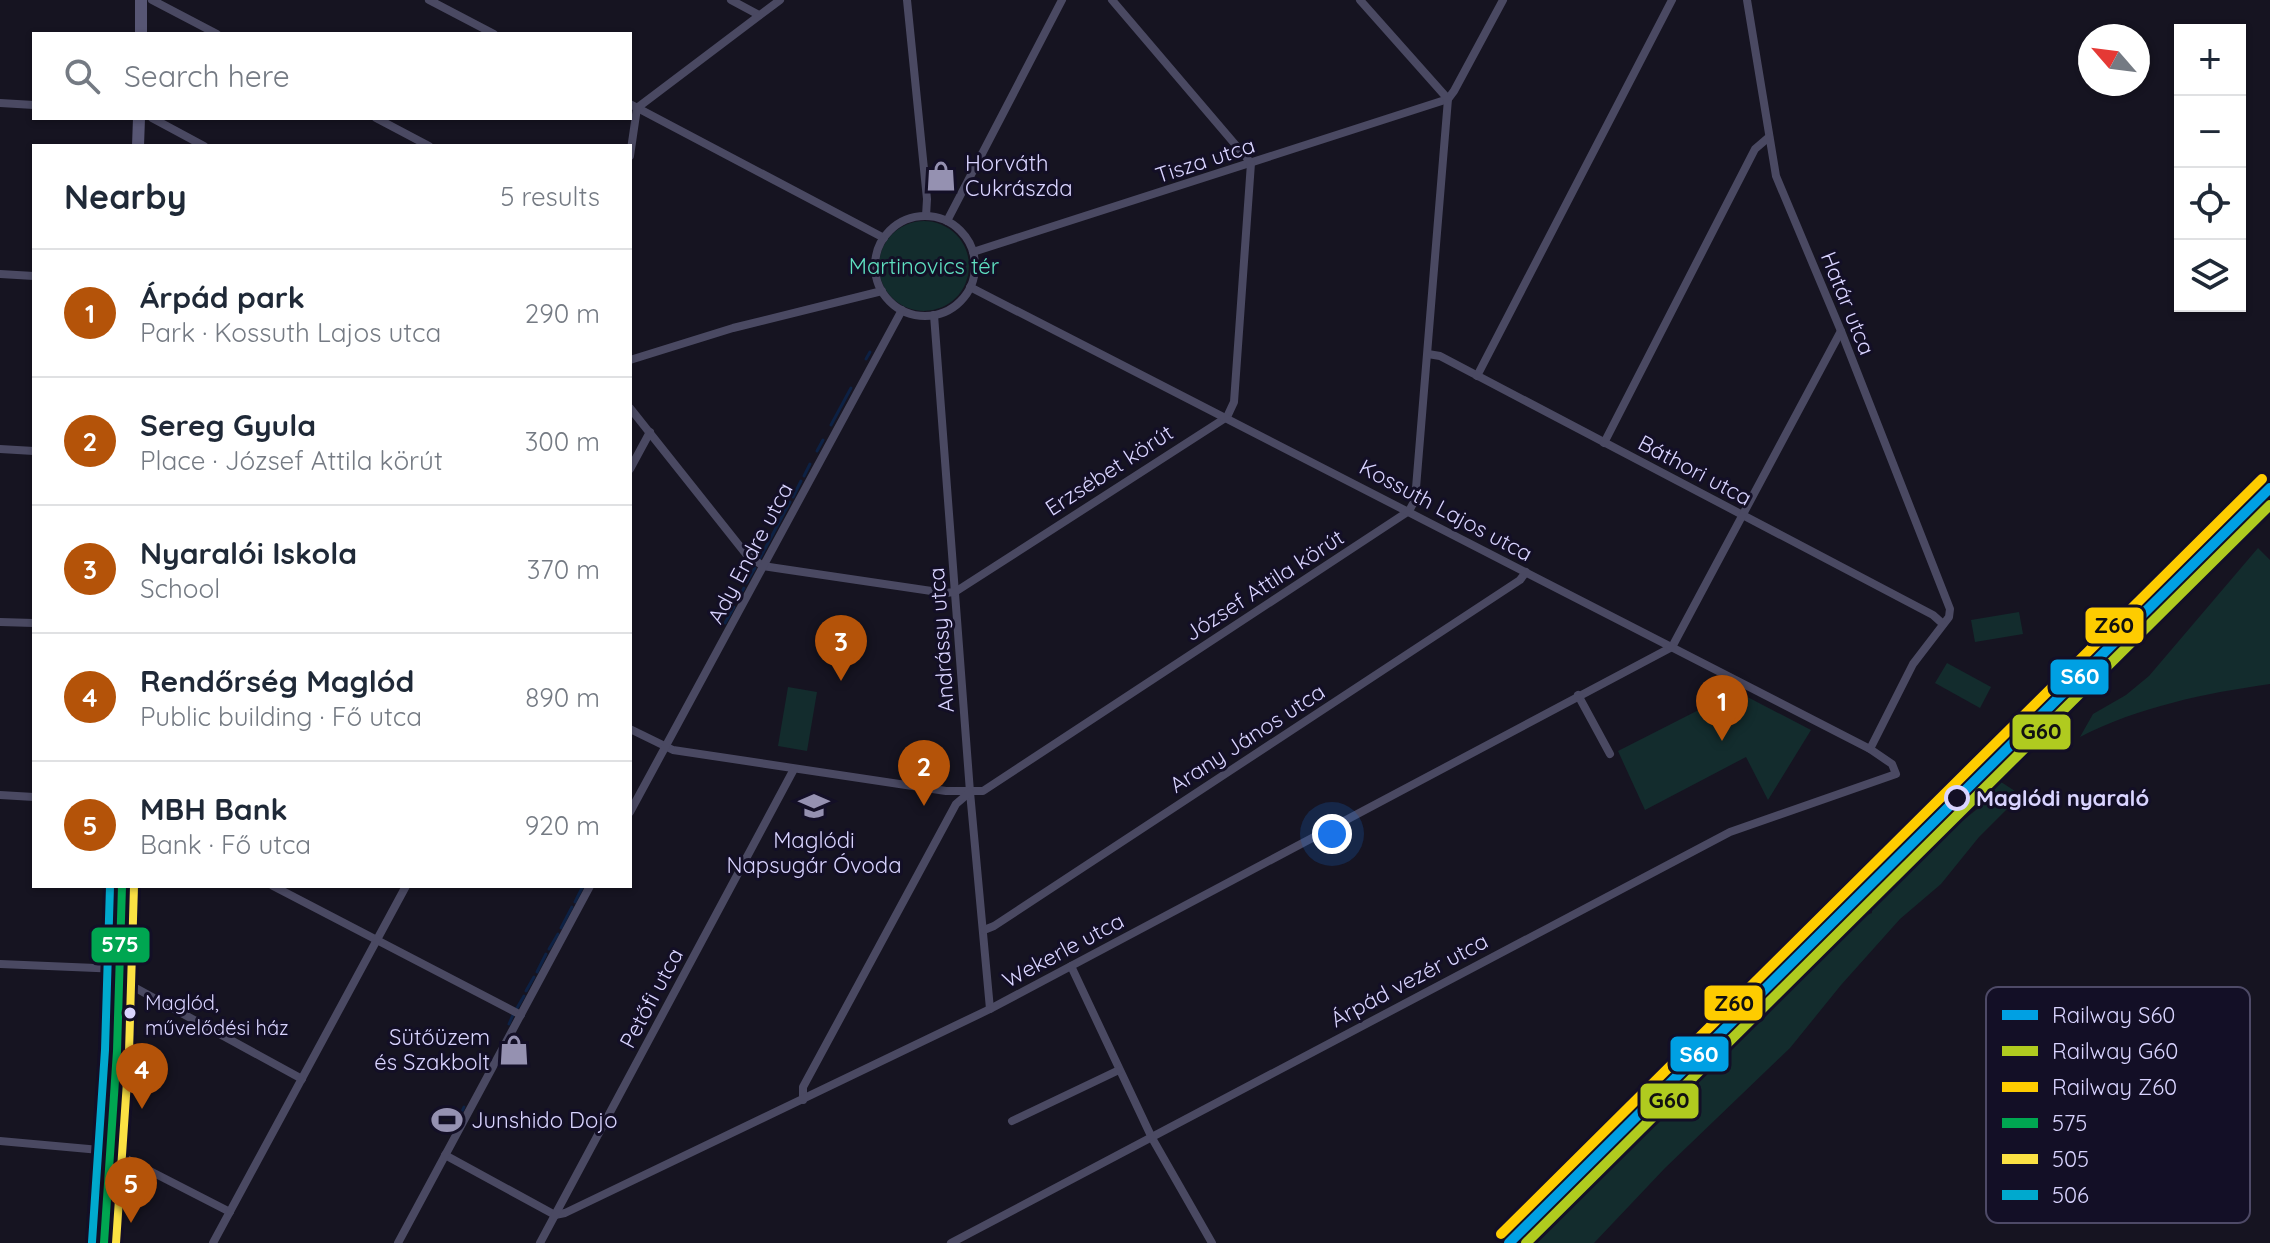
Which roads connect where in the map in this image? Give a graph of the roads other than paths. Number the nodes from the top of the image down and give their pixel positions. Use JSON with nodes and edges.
{"nodes":[{"id":1,"x":141,"y":0,"type":"edge"},
{"id":2,"x":152,"y":0,"type":"edge"},
{"id":3,"x":429,"y":0,"type":"edge"},
{"id":4,"x":731,"y":0,"type":"edge"},
{"id":5,"x":780,"y":0,"type":"edge"},
{"id":6,"x":907,"y":0,"type":"edge"},
{"id":7,"x":1062,"y":0,"type":"edge"},
{"id":8,"x":1112,"y":0,"type":"edge"},
{"id":9,"x":1503,"y":0,"type":"edge"},
{"id":10,"x":1672,"y":0,"type":"edge"},
{"id":11,"x":1747,"y":0,"type":"edge"},
{"id":12,"x":1364,"y":1,"type":"edge"},
{"id":13,"x":759,"y":15,"type":"junction"},
{"id":14,"x":141,"y":32,"type":"edge"},
{"id":15,"x":213,"y":32,"type":"edge"},
{"id":16,"x":490,"y":32,"type":"edge"},
{"id":17,"x":1448,"y":99,"type":"junction"},
{"id":18,"x":0,"y":103,"type":"edge"},
{"id":19,"x":32,"y":105,"type":"edge"},
{"id":20,"x":634,"y":106,"type":"edge"},
{"id":21,"x":139,"y":120,"type":"edge"},
{"id":22,"x":156,"y":120,"type":"edge"},
{"id":23,"x":380,"y":120,"type":"edge"},
{"id":24,"x":1769,"y":137,"type":"junction"},
{"id":25,"x":138,"y":144,"type":"edge"},
{"id":26,"x":200,"y":144,"type":"edge"},
{"id":27,"x":425,"y":144,"type":"edge"},
{"id":28,"x":631,"y":144,"type":"edge"},
{"id":29,"x":1251,"y":163,"type":"junction"},
{"id":30,"x":926,"y":216,"type":"junction"},
{"id":31,"x":947,"y":221,"type":"junction"},
{"id":32,"x":884,"y":238,"type":"junction"},
{"id":33,"x":973,"y":252,"type":"junction"},
{"id":34,"x":0,"y":274,"type":"edge"},
{"id":35,"x":32,"y":276,"type":"edge"},
{"id":36,"x":970,"y":287,"type":"junction"},
{"id":37,"x":882,"y":291,"type":"junction"},
{"id":38,"x":902,"y":310,"type":"junction"},
{"id":39,"x":934,"y":315,"type":"junction"},
{"id":40,"x":1841,"y":331,"type":"junction"},
{"id":41,"x":1428,"y":354,"type":"junction"},
{"id":42,"x":632,"y":359,"type":"edge"},
{"id":43,"x":1477,"y":376,"type":"junction"},
{"id":44,"x":632,"y":410,"type":"edge"},
{"id":45,"x":1227,"y":417,"type":"junction"},
{"id":46,"x":650,"y":432,"type":"junction"},
{"id":47,"x":1604,"y":443,"type":"junction"},
{"id":48,"x":0,"y":449,"type":"edge"},
{"id":49,"x":32,"y":451,"type":"edge"},
{"id":50,"x":632,"y":465,"type":"edge"},
{"id":51,"x":1409,"y":511,"type":"junction"},
{"id":52,"x":1743,"y":516,"type":"junction"},
{"id":53,"x":763,"y":566,"type":"junction"},
{"id":54,"x":1526,"y":572,"type":"junction"},
{"id":55,"x":955,"y":592,"type":"junction"},
{"id":56,"x":0,"y":622,"type":"edge"},
{"id":57,"x":32,"y":623,"type":"edge"},
{"id":58,"x":1943,"y":624,"type":"junction"},
{"id":59,"x":1672,"y":647,"type":"junction"},
{"id":60,"x":1578,"y":695,"type":"junction"},
{"id":61,"x":632,"y":730,"type":"edge"},
{"id":62,"x":665,"y":748,"type":"junction"},
{"id":63,"x":1870,"y":749,"type":"junction"},
{"id":64,"x":1610,"y":754,"type":"dead end"},
{"id":65,"x":794,"y":769,"type":"junction"},
{"id":66,"x":1896,"y":774,"type":"joint"},
{"id":67,"x":970,"y":792,"type":"junction"},
{"id":68,"x":0,"y":795,"type":"edge"},
{"id":69,"x":32,"y":797,"type":"edge"},
{"id":70,"x":632,"y":808,"type":"edge"},
{"id":71,"x":122,"y":888,"type":"edge"},
{"id":72,"x":277,"y":888,"type":"edge"},
{"id":73,"x":405,"y":888,"type":"edge"},
{"id":74,"x":589,"y":888,"type":"edge"},
{"id":75,"x":984,"y":930,"type":"junction"},
{"id":76,"x":376,"y":941,"type":"junction"},
{"id":77,"x":0,"y":964,"type":"edge"},
{"id":78,"x":1071,"y":966,"type":"junction"},
{"id":79,"x":120,"y":975,"type":"junction"},
{"id":80,"x":990,"y":1009,"type":"junction"},
{"id":81,"x":521,"y":1015,"type":"junction"},
{"id":82,"x":1119,"y":1070,"type":"junction"},
{"id":83,"x":302,"y":1079,"type":"junction"},
{"id":84,"x":803,"y":1100,"type":"junction"},
{"id":85,"x":1012,"y":1121,"type":"dead end"},
{"id":86,"x":1152,"y":1138,"type":"junction"},
{"id":87,"x":0,"y":1141,"type":"edge"},
{"id":88,"x":111,"y":1151,"type":"junction"},
{"id":89,"x":445,"y":1155,"type":"junction"},
{"id":90,"x":230,"y":1212,"type":"junction"},
{"id":91,"x":555,"y":1215,"type":"junction"},
{"id":92,"x":104,"y":1243,"type":"edge"},
{"id":93,"x":213,"y":1243,"type":"edge"},
{"id":94,"x":398,"y":1243,"type":"edge"},
{"id":95,"x":540,"y":1243,"type":"edge"},
{"id":96,"x":951,"y":1243,"type":"edge"},
{"id":97,"x":1212,"y":1243,"type":"edge"}],
"edges":[{"from":1,"to":14,"type":"main road"},
{"from":2,"to":15,"type":"street"},
{"from":3,"to":16,"type":"street"},
{"from":4,"to":13,"type":"street"},
{"from":5,"to":13,"type":"street"},
{"from":6,"to":30,"type":"street"},
{"from":7,"to":31,"type":"street"},
{"from":8,"to":29,"type":"street"},
{"from":9,"to":17,"type":"street"},
{"from":10,"to":43,"type":"street"},
{"from":11,"to":24,"type":"street","name":"Határ utca"},
{"from":12,"to":17,"type":"street"},
{"from":13,"to":20,"type":"street"},
{"from":17,"to":29,"type":"street","name":"Tisza utca"},
{"from":17,"to":41,"type":"street"},
{"from":18,"to":19,"type":"street"},
{"from":20,"to":28,"type":"street"},
{"from":20,"to":32,"type":"street"},
{"from":21,"to":25,"type":"main road"},
{"from":22,"to":26,"type":"street"},
{"from":23,"to":27,"type":"street"},
{"from":24,"to":40,"type":"street","name":"Határ utca"},
{"from":24,"to":47,"type":"street"},
{"from":29,"to":33,"type":"street","name":"Tisza utca"},
{"from":29,"to":45,"type":"street"},
{"from":30,"to":31,"type":"street"},
{"from":30,"to":32,"type":"street"},
{"from":31,"to":33,"type":"street"},
{"from":32,"to":37,"type":"street"},
{"from":33,"to":36,"type":"street"},
{"from":34,"to":35,"type":"street"},
{"from":36,"to":39,"type":"street"},
{"from":36,"to":45,"type":"street","name":"Kossuth Lajos utca"},
{"from":37,"to":38,"type":"street"},
{"from":37,"to":42,"type":"street"},
{"from":38,"to":39,"type":"street"},
{"from":38,"to":53,"type":"street","name":"Ady Endre utca"},
{"from":39,"to":55,"type":"street","name":"Andrássy utca"},
{"from":40,"to":52,"type":"street"},
{"from":40,"to":58,"type":"street","name":"Határ utca"},
{"from":41,"to":43,"type":"street","name":"Báthori utca"},
{"from":41,"to":51,"type":"street"},
{"from":43,"to":47,"type":"street","name":"Báthori utca"},
{"from":44,"to":46,"type":"street"},
{"from":45,"to":51,"type":"street","name":"Kossuth Lajos utca"},
{"from":45,"to":55,"type":"street","name":"Erzsébet körút"},
{"from":46,"to":50,"type":"street"},
{"from":46,"to":53,"type":"street"},
{"from":47,"to":52,"type":"street","name":"Báthori utca"},
{"from":48,"to":49,"type":"street"},
{"from":51,"to":54,"type":"street","name":"Kossuth Lajos utca"},
{"from":51,"to":67,"type":"street","name":"József Attila körút"},
{"from":52,"to":58,"type":"street","name":"Báthori utca"},
{"from":52,"to":59,"type":"street"},
{"from":53,"to":55,"type":"street"},
{"from":53,"to":62,"type":"street","name":"Ady Endre utca"},
{"from":54,"to":59,"type":"street","name":"Kossuth Lajos utca"},
{"from":54,"to":75,"type":"street","name":"Arany János utca"},
{"from":55,"to":67,"type":"street","name":"Andrássy utca"},
{"from":56,"to":57,"type":"street"},
{"from":58,"to":63,"type":"street"},
{"from":59,"to":60,"type":"street","name":"Wekerle utca"},
{"from":59,"to":63,"type":"street","name":"Kossuth Lajos utca"},
{"from":60,"to":64,"type":"street"},
{"from":60,"to":78,"type":"street","name":"Wekerle utca"},
{"from":61,"to":62,"type":"street","name":"József Attila körút"},
{"from":62,"to":65,"type":"street","name":"József Attila körút"},
{"from":62,"to":70,"type":"street","name":"Ady Endre utca"},
{"from":63,"to":66,"type":"street","name":"Kossuth Lajos utca"},
{"from":65,"to":67,"type":"street","name":"József Attila körút"},
{"from":65,"to":91,"type":"street","name":"Petőfi utca"},
{"from":66,"to":86,"type":"street","name":"Árpád vezér utca"},
{"from":67,"to":75,"type":"street","name":"Andrássy utca"},
{"from":67,"to":84,"type":"street"},
{"from":68,"to":69,"type":"street"},
{"from":71,"to":79,"type":"main road"},
{"from":72,"to":76,"type":"street"},
{"from":73,"to":76,"type":"street"},
{"from":74,"to":81,"type":"street"},
{"from":75,"to":80,"type":"street","name":"Andrássy utca"},
{"from":76,"to":81,"type":"street"},
{"from":76,"to":83,"type":"street"},
{"from":77,"to":79,"type":"street"},
{"from":78,"to":80,"type":"street","name":"Wekerle utca"},
{"from":78,"to":82,"type":"street"},
{"from":79,"to":83,"type":"street"},
{"from":79,"to":88,"type":"main road"},
{"from":80,"to":84,"type":"street","name":"Wekerle utca"},
{"from":81,"to":89,"type":"street"},
{"from":82,"to":85,"type":"street"},
{"from":82,"to":86,"type":"street"},
{"from":83,"to":90,"type":"street"},
{"from":84,"to":91,"type":"street","name":"Wekerle utca"},
{"from":86,"to":96,"type":"street","name":"Árpád vezér utca"},
{"from":86,"to":97,"type":"street"},
{"from":87,"to":88,"type":"street"},
{"from":88,"to":90,"type":"street"},
{"from":88,"to":92,"type":"main road"},
{"from":89,"to":91,"type":"street"},
{"from":89,"to":94,"type":"street"},
{"from":90,"to":93,"type":"street"},
{"from":91,"to":95,"type":"street","name":"Petőfi utca"}]}
